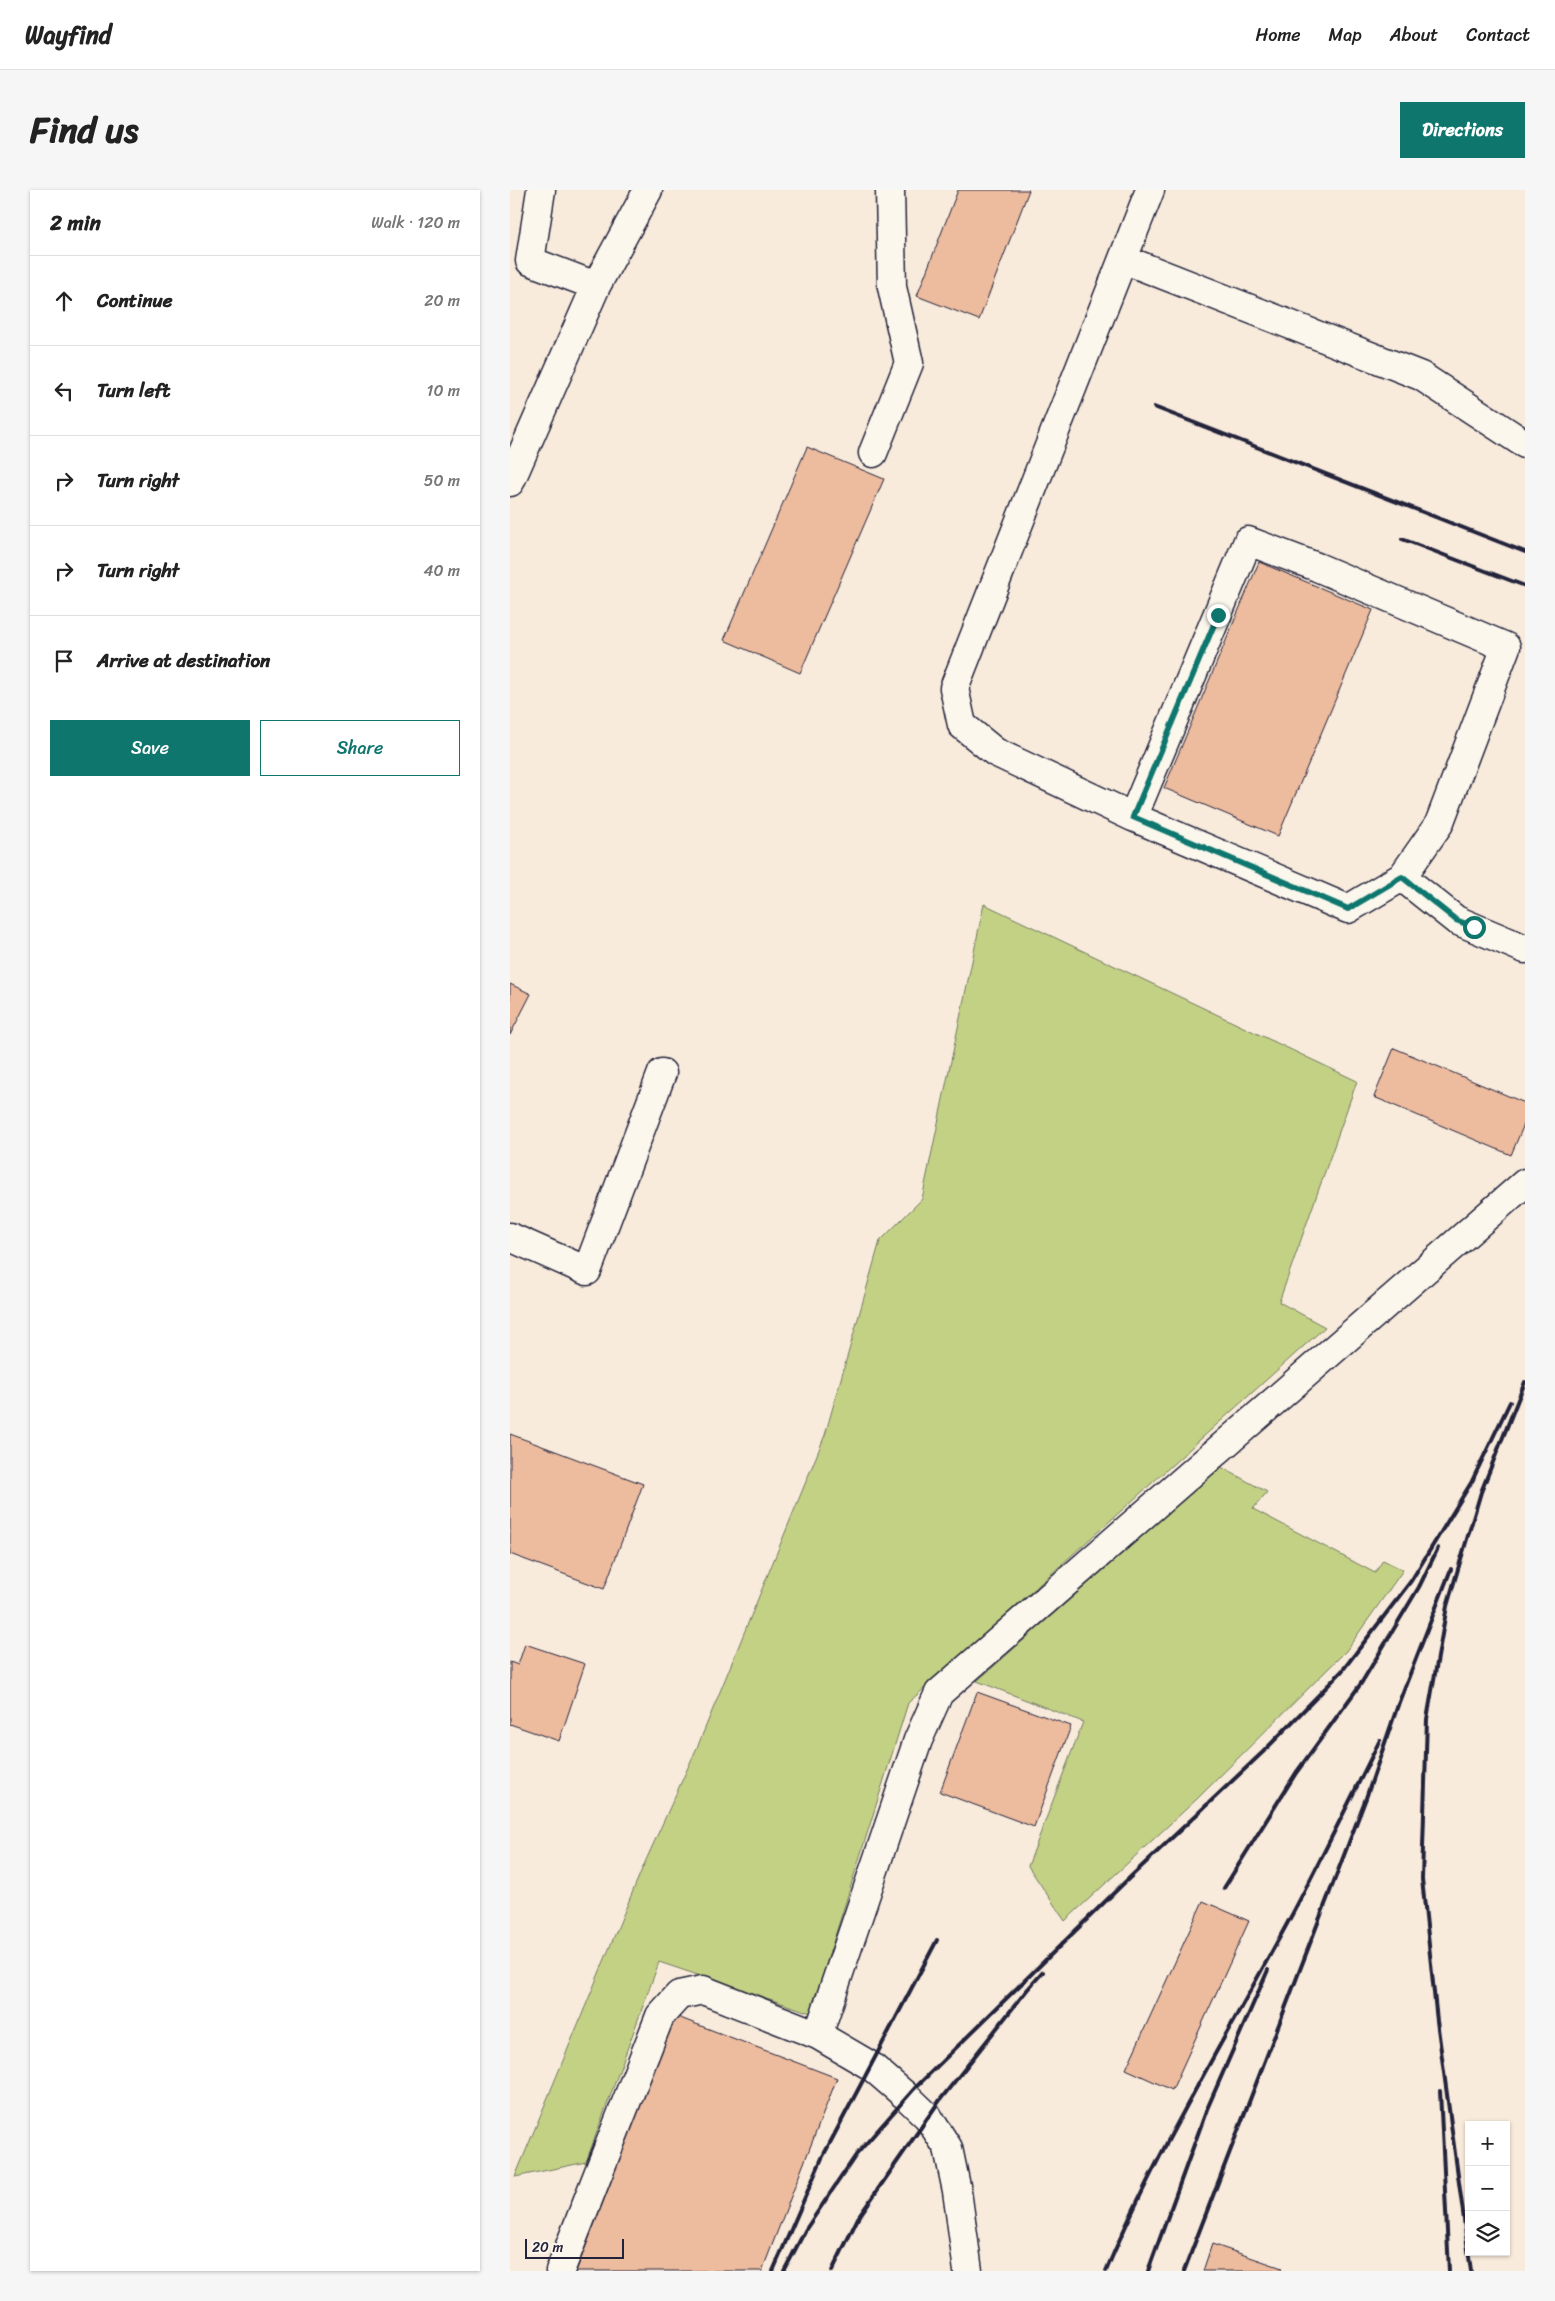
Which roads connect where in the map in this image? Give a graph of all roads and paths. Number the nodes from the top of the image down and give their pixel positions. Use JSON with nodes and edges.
{"nodes":[{"id":1,"x":541,"y":190,"type":"edge"},
{"id":2,"x":648,"y":190,"type":"edge"},
{"id":3,"x":890,"y":190,"type":"edge"},
{"id":4,"x":1150,"y":190,"type":"edge"},
{"id":5,"x":1123,"y":259,"type":"junction"},
{"id":6,"x":596,"y":286,"type":"junction"},
{"id":7,"x":1525,"y":444,"type":"edge"},
{"id":8,"x":873,"y":452,"type":"dead end"},
{"id":9,"x":510,"y":482,"type":"edge"},
{"id":10,"x":1515,"y":645,"type":"edge"},
{"id":11,"x":1133,"y":817,"type":"junction"},
{"id":12,"x":1402,"y":877,"type":"junction"},
{"id":13,"x":1525,"y":949,"type":"edge"},
{"id":14,"x":662,"y":1072,"type":"dead end"},
{"id":15,"x":1525,"y":1183,"type":"edge"},
{"id":16,"x":510,"y":1237,"type":"edge"},
{"id":17,"x":818,"y":2035,"type":"junction"},
{"id":18,"x":560,"y":2271,"type":"edge"},
{"id":19,"x":968,"y":2271,"type":"edge"}],
"edges":[{"from":1,"to":6,"type":"lane"},
{"from":2,"to":6,"type":"lane"},
{"from":3,"to":8,"type":"lane"},
{"from":4,"to":5,"type":"lane"},
{"from":5,"to":7,"type":"lane"},
{"from":5,"to":11,"type":"lane"},
{"from":6,"to":9,"type":"lane"},
{"from":10,"to":11,"type":"lane"},
{"from":10,"to":12,"type":"lane"},
{"from":11,"to":12,"type":"lane"},
{"from":12,"to":13,"type":"lane"},
{"from":14,"to":16,"type":"lane"},
{"from":15,"to":17,"type":"lane"},
{"from":17,"to":18,"type":"lane"},
{"from":17,"to":19,"type":"lane"}]}
